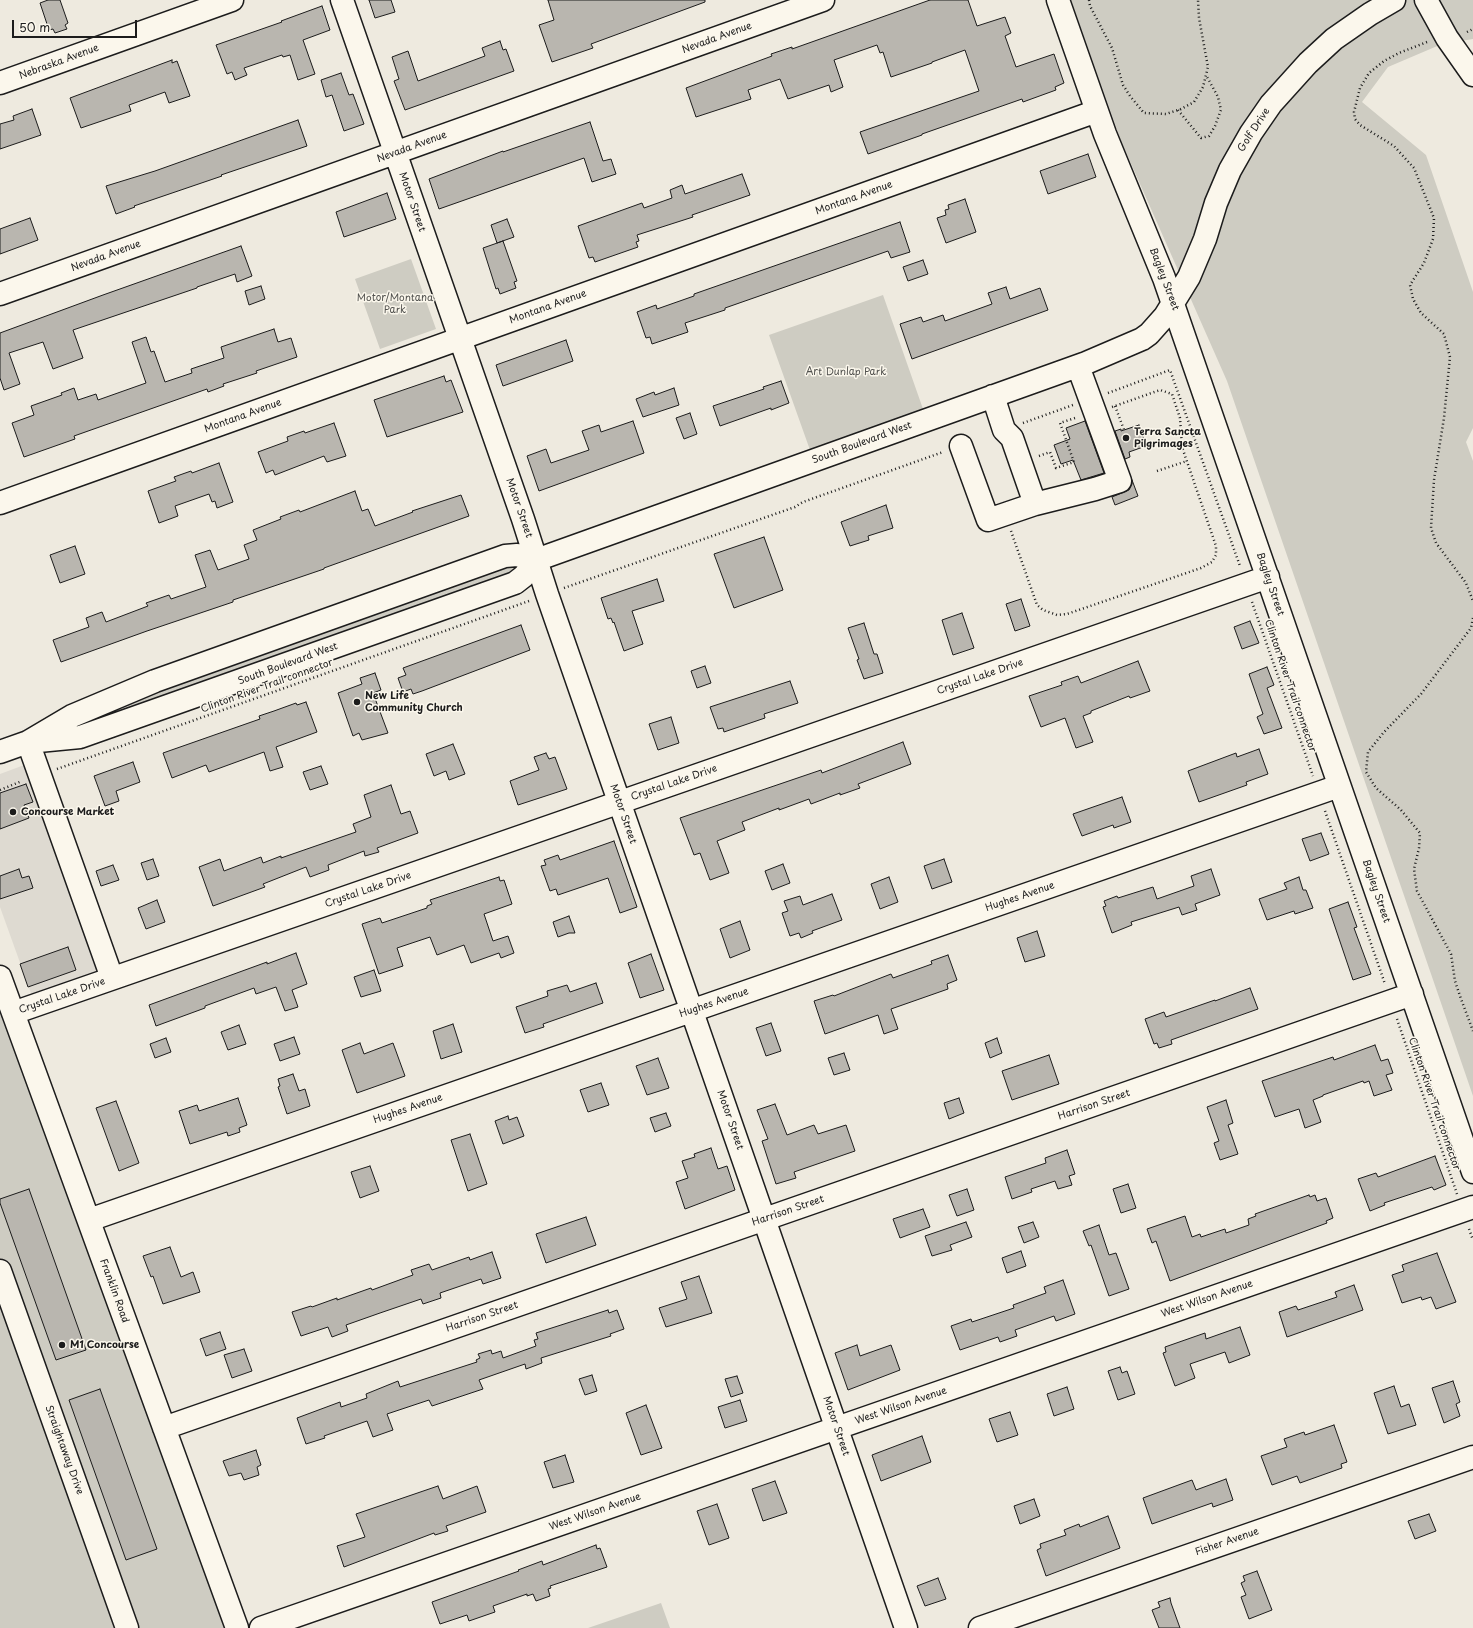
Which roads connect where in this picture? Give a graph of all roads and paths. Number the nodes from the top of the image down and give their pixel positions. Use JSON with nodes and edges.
{"nodes":[{"id":1,"x":232,"y":0,"type":"edge"},
{"id":2,"x":342,"y":0,"type":"edge"},
{"id":3,"x":823,"y":0,"type":"edge"},
{"id":4,"x":1058,"y":0,"type":"edge"},
{"id":5,"x":1089,"y":0,"type":"edge"},
{"id":6,"x":1198,"y":0,"type":"edge"},
{"id":7,"x":1394,"y":0,"type":"edge"},
{"id":8,"x":1426,"y":0,"type":"edge"},
{"id":9,"x":1473,"y":29,"type":"edge"},
{"id":10,"x":1447,"y":38,"type":"junction"},
{"id":11,"x":1206,"y":75,"type":"junction"},
{"id":12,"x":1473,"y":75,"type":"edge"},
{"id":13,"x":0,"y":83,"type":"edge"},
{"id":14,"x":1178,"y":110,"type":"junction"},
{"id":15,"x":1097,"y":111,"type":"junction"},
{"id":16,"x":396,"y":152,"type":"junction"},
{"id":17,"x":0,"y":294,"type":"edge"},
{"id":18,"x":1173,"y":303,"type":"junction"},
{"id":19,"x":460,"y":339,"type":"junction"},
{"id":20,"x":1078,"y":366,"type":"junction"},
{"id":21,"x":992,"y":396,"type":"junction"},
{"id":22,"x":1115,"y":406,"type":"junction"},
{"id":23,"x":1085,"y":415,"type":"junction"},
{"id":24,"x":1124,"y":430,"type":"dead end"},
{"id":25,"x":961,"y":446,"type":"dead end"},
{"id":26,"x":1187,"y":460,"type":"junction"},
{"id":27,"x":1020,"y":462,"type":"junction"},
{"id":28,"x":1157,"y":470,"type":"dead end"},
{"id":29,"x":0,"y":503,"type":"edge"},
{"id":30,"x":1035,"y":504,"type":"junction"},
{"id":31,"x":1005,"y":515,"type":"junction"},
{"id":32,"x":536,"y":560,"type":"junction"},
{"id":33,"x":1268,"y":577,"type":"junction"},
{"id":34,"x":532,"y":600,"type":"dead end"},
{"id":35,"x":1251,"y":600,"type":"dead end"},
{"id":36,"x":1473,"y":601,"type":"edge"},
{"id":37,"x":1473,"y":618,"type":"edge"},
{"id":38,"x":28,"y":742,"type":"junction"},
{"id":39,"x":0,"y":752,"type":"edge"},
{"id":40,"x":40,"y":775,"type":"junction"},
{"id":41,"x":1315,"y":782,"type":"dead end"},
{"id":42,"x":1339,"y":786,"type":"junction"},
{"id":43,"x":0,"y":790,"type":"edge"},
{"id":44,"x":619,"y":802,"type":"junction"},
{"id":45,"x":1324,"y":809,"type":"dead end"},
{"id":46,"x":0,"y":977,"type":"edge"},
{"id":47,"x":112,"y":978,"type":"junction"},
{"id":48,"x":1386,"y":986,"type":"dead end"},
{"id":49,"x":1412,"y":994,"type":"junction"},
{"id":50,"x":692,"y":1011,"type":"junction"},
{"id":51,"x":13,"y":1013,"type":"junction"},
{"id":52,"x":1396,"y":1017,"type":"dead end"},
{"id":53,"x":1473,"y":1031,"type":"edge"},
{"id":54,"x":1473,"y":1172,"type":"edge"},
{"id":55,"x":1467,"y":1211,"type":"edge"},
{"id":56,"x":764,"y":1219,"type":"junction"},
{"id":57,"x":89,"y":1220,"type":"junction"},
{"id":58,"x":1473,"y":1240,"type":"edge"},
{"id":59,"x":0,"y":1271,"type":"edge"},
{"id":60,"x":164,"y":1428,"type":"junction"},
{"id":61,"x":837,"y":1428,"type":"junction"},
{"id":62,"x":1473,"y":1457,"type":"edge"},
{"id":63,"x":128,"y":1628,"type":"edge"},
{"id":64,"x":236,"y":1628,"type":"edge"},
{"id":65,"x":261,"y":1628,"type":"edge"},
{"id":66,"x":906,"y":1628,"type":"edge"},
{"id":67,"x":980,"y":1628,"type":"edge"}],
"edges":[{"from":1,"to":13,"type":"street","name":"Nebraska Avenue"},
{"from":2,"to":16,"type":"street","name":"Motor Street"},
{"from":3,"to":16,"type":"street","name":"Nevada Avenue"},
{"from":4,"to":15,"type":"street","name":"Bagley Street"},
{"from":5,"to":14,"type":"path"},
{"from":6,"to":11,"type":"path"},
{"from":7,"to":18,"type":"street","name":"Golf Drive"},
{"from":8,"to":10,"type":"street"},
{"from":9,"to":10,"type":"path"},
{"from":10,"to":12,"type":"street"},
{"from":10,"to":36,"type":"path"},
{"from":11,"to":14,"type":"path"},
{"from":11,"to":14,"type":"path"},
{"from":15,"to":18,"type":"street","name":"Bagley Street"},
{"from":15,"to":19,"type":"street","name":"Montana Avenue"},
{"from":16,"to":17,"type":"street","name":"Nevada Avenue"},
{"from":16,"to":19,"type":"street","name":"Motor Street"},
{"from":18,"to":20,"type":"street","name":"South Boulevard West"},
{"from":18,"to":33,"type":"street","name":"Bagley Street"},
{"from":19,"to":29,"type":"street","name":"Montana Avenue"},
{"from":19,"to":32,"type":"street","name":"Motor Street"},
{"from":20,"to":21,"type":"street","name":"South Boulevard West"},
{"from":20,"to":23,"type":"street"},
{"from":21,"to":27,"type":"street"},
{"from":21,"to":32,"type":"street","name":"South Boulevard West"},
{"from":22,"to":23,"type":"path"},
{"from":22,"to":24,"type":"path"},
{"from":22,"to":26,"type":"path"},
{"from":23,"to":27,"type":"path"},
{"from":23,"to":30,"type":"street"},
{"from":25,"to":31,"type":"street"},
{"from":26,"to":28,"type":"path"},
{"from":26,"to":31,"type":"path"},
{"from":27,"to":30,"type":"street"},
{"from":30,"to":31,"type":"street"},
{"from":32,"to":38,"type":"street","name":"South Boulevard West"},
{"from":32,"to":38,"type":"street","name":"South Boulevard West"},
{"from":32,"to":44,"type":"street","name":"Motor Street"},
{"from":33,"to":42,"type":"street","name":"Bagley Street"},
{"from":33,"to":44,"type":"street","name":"Crystal Lake Drive"},
{"from":34,"to":40,"type":"path","name":"Clinton River Trail connector"},
{"from":35,"to":41,"type":"path","name":"Clinton River Trail connector"},
{"from":37,"to":53,"type":"path"},
{"from":38,"to":39,"type":"street","name":"South Boulevard West"},
{"from":38,"to":40,"type":"street"},
{"from":40,"to":43,"type":"path","name":"Clinton River Trail connector"},
{"from":40,"to":47,"type":"street"},
{"from":42,"to":49,"type":"street","name":"Bagley Street"},
{"from":42,"to":50,"type":"street","name":"Hughes Avenue"},
{"from":44,"to":47,"type":"street","name":"Crystal Lake Drive"},
{"from":44,"to":50,"type":"street","name":"Motor Street"},
{"from":45,"to":48,"type":"path"},
{"from":46,"to":51,"type":"street","name":"Franklin Road"},
{"from":47,"to":51,"type":"street","name":"Crystal Lake Drive"},
{"from":49,"to":54,"type":"street","name":"Bagley Street"},
{"from":49,"to":56,"type":"street","name":"Harrison Street"},
{"from":50,"to":56,"type":"street","name":"Motor Street"},
{"from":50,"to":57,"type":"street","name":"Hughes Avenue"},
{"from":51,"to":57,"type":"street","name":"Franklin Road"},
{"from":52,"to":55,"type":"path","name":"Clinton River Trail connector"},
{"from":55,"to":58,"type":"path","name":"Clinton River Trail connector"},
{"from":55,"to":61,"type":"street","name":"West Wilson Avenue"},
{"from":56,"to":60,"type":"street","name":"Harrison Street"},
{"from":56,"to":61,"type":"street","name":"Motor Street"},
{"from":57,"to":60,"type":"street","name":"Franklin Road"},
{"from":59,"to":63,"type":"street","name":"Straightaway Drive"},
{"from":60,"to":64,"type":"street","name":"Franklin Road"},
{"from":61,"to":65,"type":"street","name":"West Wilson Avenue"},
{"from":61,"to":66,"type":"street","name":"Motor Street"},
{"from":62,"to":67,"type":"street","name":"Fisher Avenue"}]}
